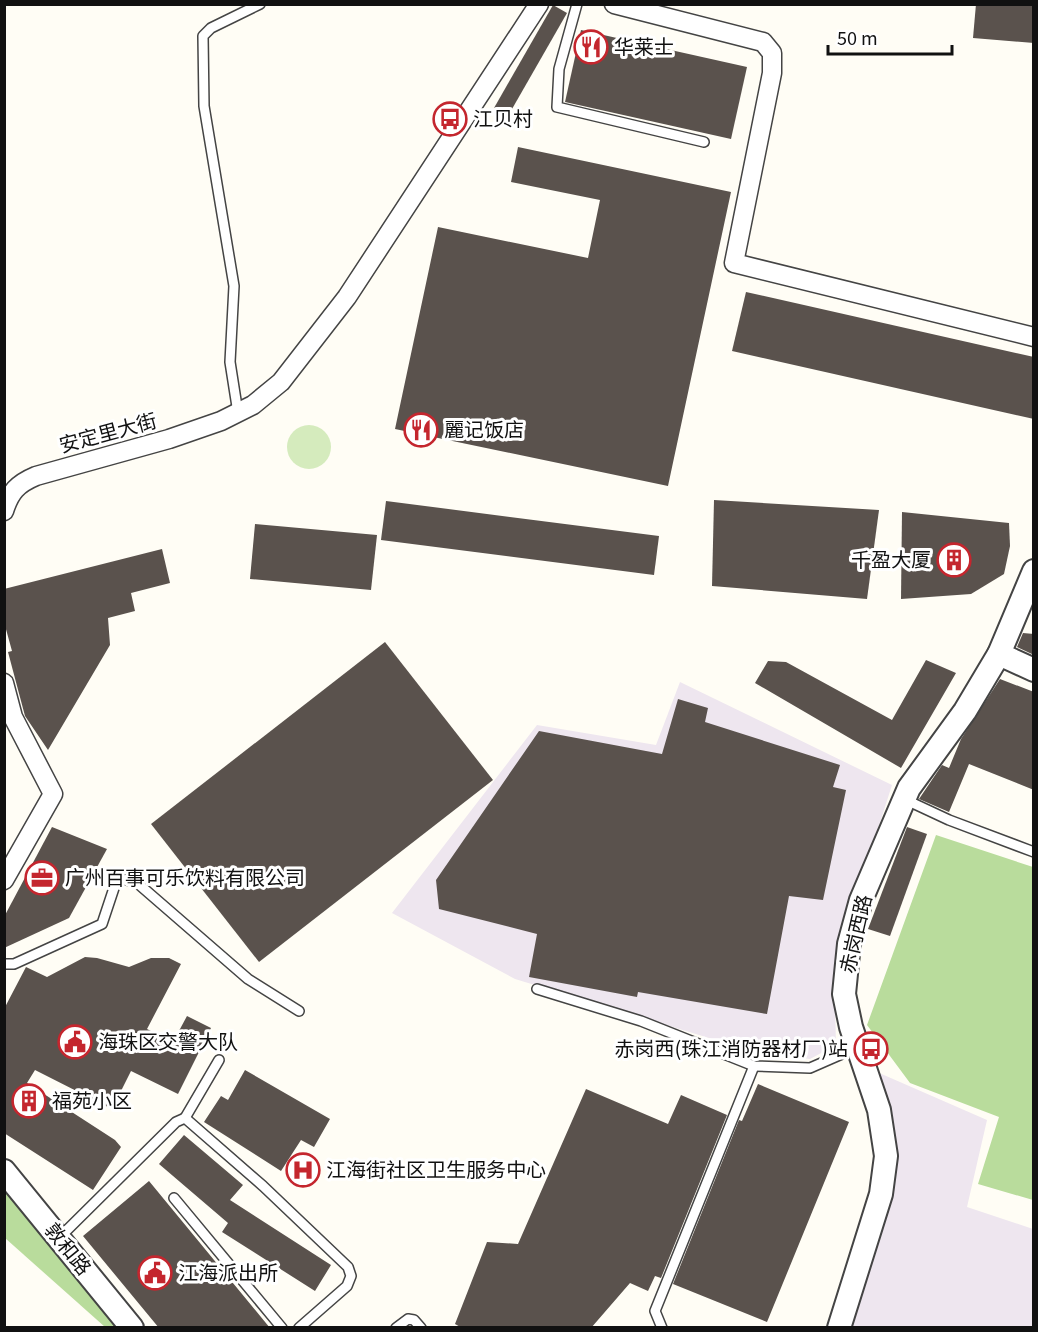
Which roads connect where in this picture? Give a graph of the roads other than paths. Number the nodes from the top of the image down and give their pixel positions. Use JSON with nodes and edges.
{"nodes":[{"id":1,"x":260,"y":4,"type":"edge"},
{"id":2,"x":540,"y":4,"type":"edge"},
{"id":3,"x":576,"y":4,"type":"edge"},
{"id":4,"x":614,"y":4,"type":"edge"},
{"id":5,"x":704,"y":142,"type":"dead end"},
{"id":6,"x":1034,"y":337,"type":"edge"},
{"id":7,"x":238,"y":413,"type":"junction"},
{"id":8,"x":6,"y":496,"type":"edge"},
{"id":9,"x":1034,"y":571,"type":"edge"},
{"id":10,"x":999,"y":654,"type":"junction"},
{"id":11,"x":1034,"y":670,"type":"edge"},
{"id":12,"x":4,"y":683,"type":"edge"},
{"id":13,"x":904,"y":799,"type":"junction"},
{"id":14,"x":1034,"y":852,"type":"edge"},
{"id":15,"x":4,"y":880,"type":"edge"},
{"id":16,"x":4,"y":964,"type":"edge"},
{"id":17,"x":537,"y":989,"type":"dead end"},
{"id":18,"x":299,"y":1011,"type":"dead end"},
{"id":19,"x":858,"y":1047,"type":"junction"},
{"id":20,"x":219,"y":1060,"type":"dead end"},
{"id":21,"x":754,"y":1066,"type":"junction"},
{"id":22,"x":185,"y":1118,"type":"junction"},
{"id":23,"x":4,"y":1171,"type":"edge"},
{"id":24,"x":174,"y":1197,"type":"dead end"},
{"id":25,"x":59,"y":1238,"type":"junction"},
{"id":26,"x":132,"y":1328,"type":"edge"},
{"id":27,"x":282,"y":1328,"type":"edge"},
{"id":28,"x":299,"y":1328,"type":"edge"},
{"id":29,"x":396,"y":1328,"type":"edge"},
{"id":30,"x":421,"y":1328,"type":"edge"},
{"id":31,"x":662,"y":1328,"type":"edge"},
{"id":32,"x":838,"y":1328,"type":"edge"}],
"edges":[{"from":1,"to":7,"type":"lane"},
{"from":2,"to":7,"type":"street","name":"安定里大街"},
{"from":3,"to":5,"type":"lane"},
{"from":4,"to":6,"type":"street"},
{"from":7,"to":8,"type":"street","name":"安定里大街"},
{"from":9,"to":10,"type":"street","name":"赤岗西路"},
{"from":10,"to":11,"type":"street"},
{"from":10,"to":13,"type":"street","name":"赤岗西路"},
{"from":12,"to":15,"type":"street"},
{"from":13,"to":14,"type":"lane"},
{"from":13,"to":19,"type":"street","name":"赤岗西路"},
{"from":16,"to":18,"type":"lane"},
{"from":17,"to":21,"type":"lane"},
{"from":19,"to":21,"type":"lane"},
{"from":19,"to":32,"type":"street","name":"赤岗西路"},
{"from":20,"to":22,"type":"lane"},
{"from":21,"to":31,"type":"lane"},
{"from":22,"to":25,"type":"lane"},
{"from":22,"to":28,"type":"lane"},
{"from":23,"to":25,"type":"street","name":"敦和路"},
{"from":24,"to":27,"type":"lane"},
{"from":25,"to":26,"type":"street","name":"敦和路"},
{"from":29,"to":30,"type":"lane"}]}
